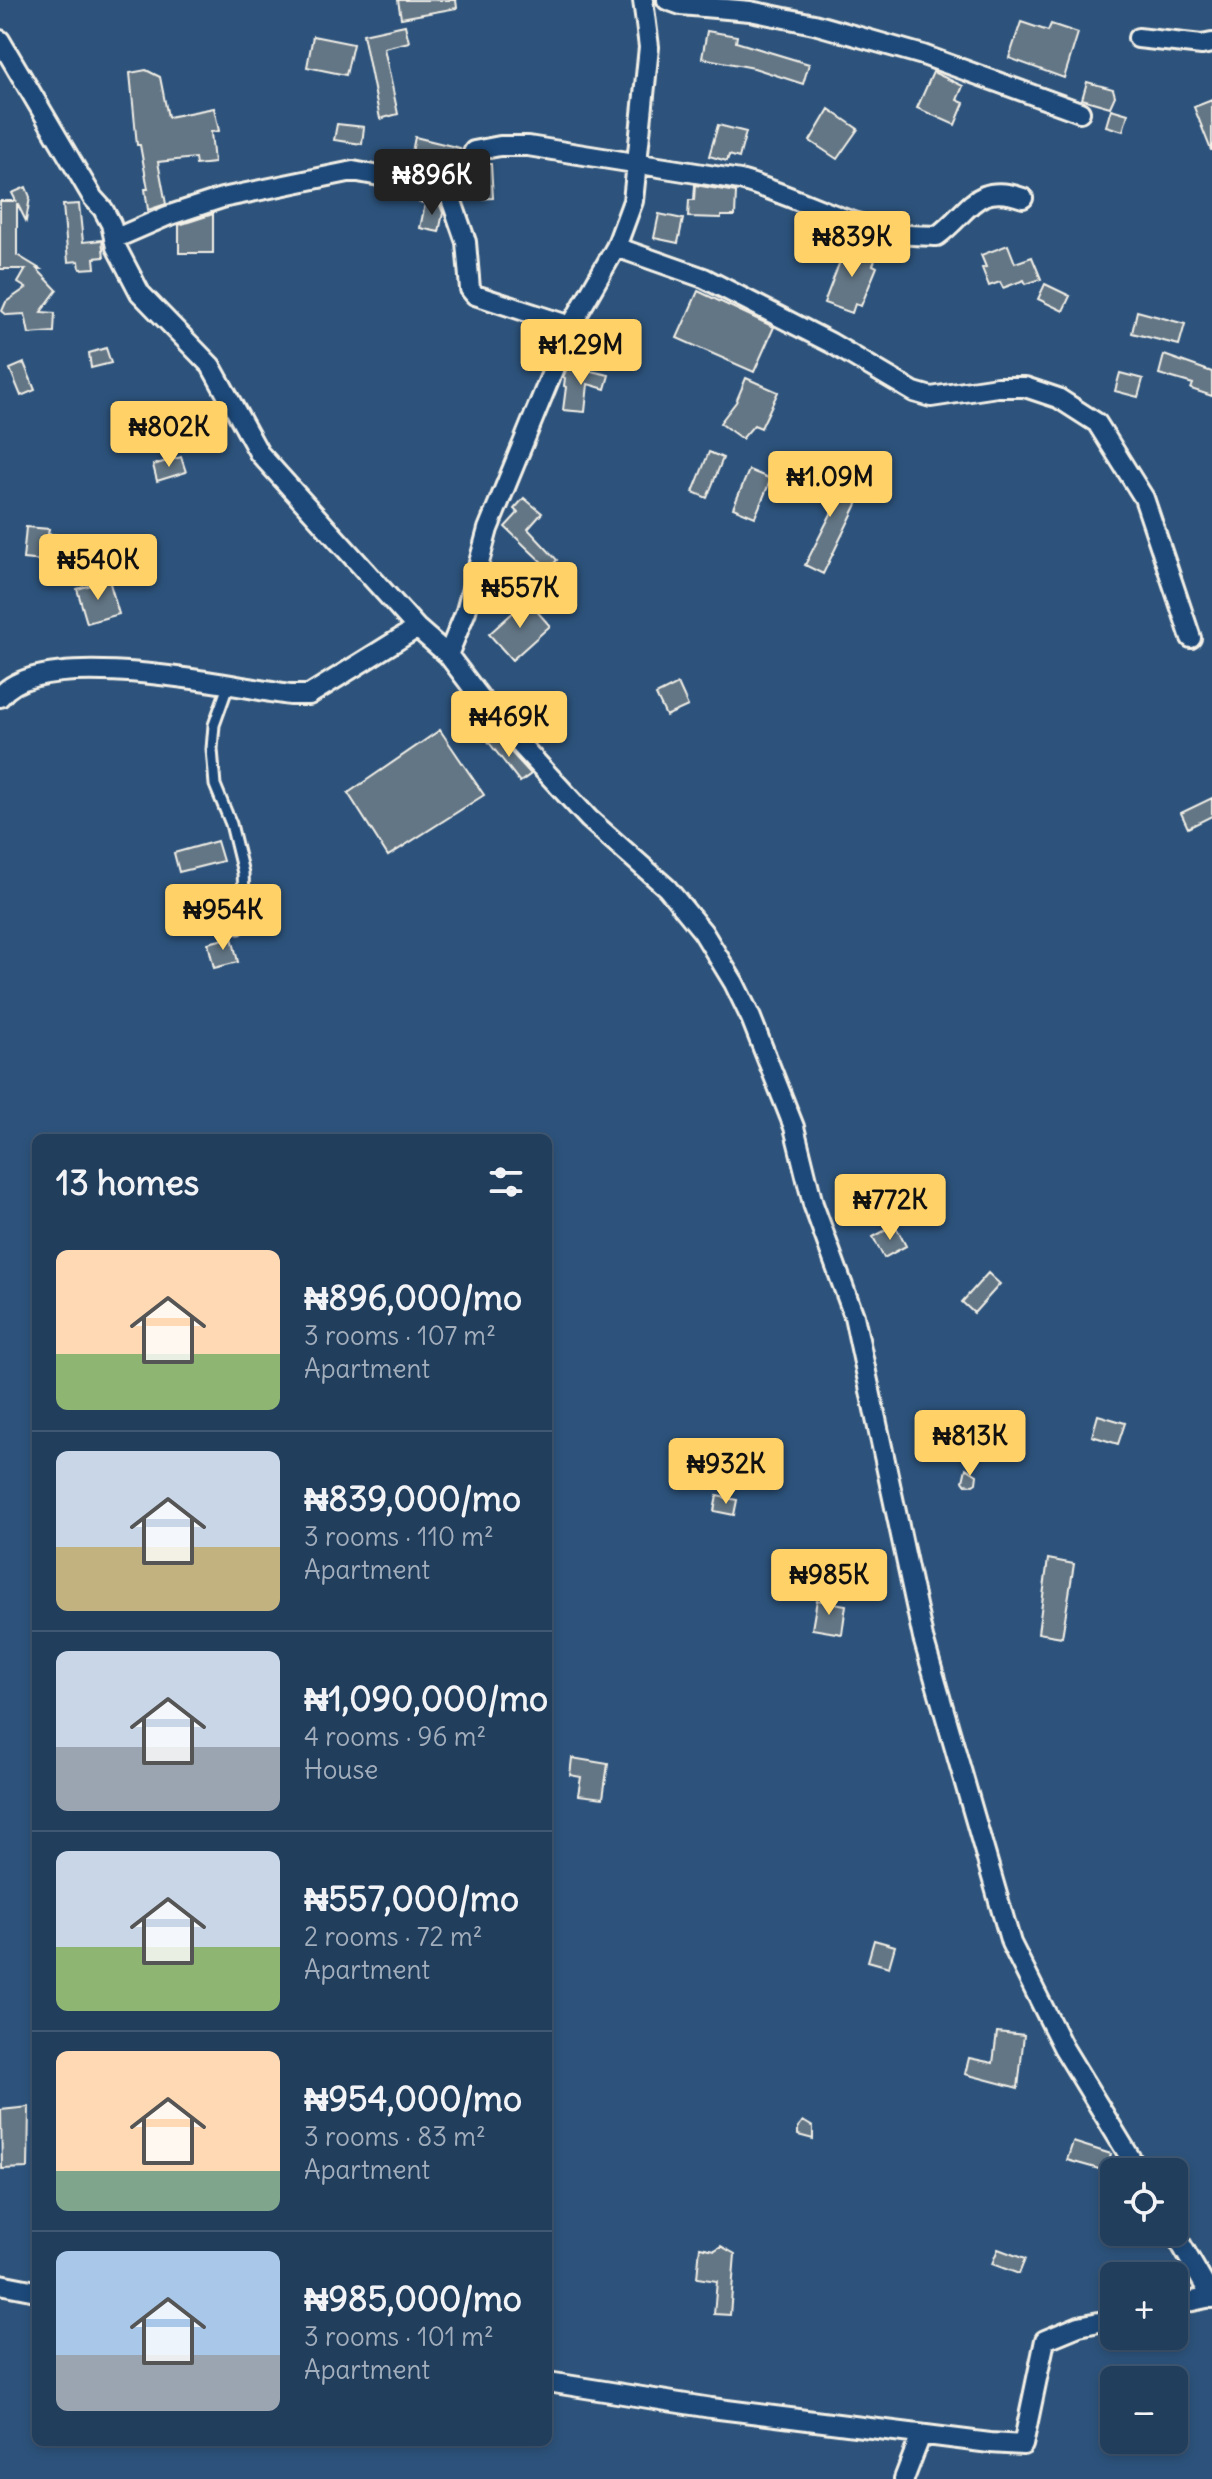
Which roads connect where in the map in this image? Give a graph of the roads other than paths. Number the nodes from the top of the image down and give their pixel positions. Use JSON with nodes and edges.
{"nodes":[{"id":1,"x":643,"y":0,"type":"edge"},
{"id":2,"x":667,"y":0,"type":"edge"},
{"id":3,"x":1138,"y":38,"type":"dead end"},
{"id":4,"x":0,"y":40,"type":"edge"},
{"id":5,"x":1212,"y":43,"type":"edge"},
{"id":6,"x":1080,"y":112,"type":"dead end"},
{"id":7,"x":638,"y":162,"type":"junction"},
{"id":8,"x":448,"y":190,"type":"junction"},
{"id":9,"x":1023,"y":198,"type":"dead end"},
{"id":10,"x":114,"y":239,"type":"junction"},
{"id":11,"x":616,"y":247,"type":"junction"},
{"id":12,"x":571,"y":326,"type":"junction"},
{"id":13,"x":417,"y":628,"type":"junction"},
{"id":14,"x":1191,"y":638,"type":"dead end"},
{"id":15,"x":448,"y":655,"type":"junction"},
{"id":16,"x":228,"y":686,"type":"junction"},
{"id":17,"x":0,"y":697,"type":"edge"},
{"id":18,"x":239,"y":928,"type":"dead end"},
{"id":19,"x":1130,"y":2158,"type":"edge"},
{"id":20,"x":1182,"y":2246,"type":"edge"},
{"id":21,"x":0,"y":2284,"type":"edge"},
{"id":22,"x":32,"y":2290,"type":"edge"},
{"id":23,"x":1212,"y":2297,"type":"edge"},
{"id":24,"x":1188,"y":2302,"type":"edge"},
{"id":25,"x":1100,"y":2322,"type":"edge"},
{"id":26,"x":552,"y":2383,"type":"edge"},
{"id":27,"x":921,"y":2435,"type":"junction"},
{"id":28,"x":904,"y":2479,"type":"edge"}],
"edges":[{"from":1,"to":7,"type":"street"},
{"from":2,"to":6,"type":"street"},
{"from":3,"to":5,"type":"street"},
{"from":4,"to":10,"type":"street"},
{"from":7,"to":8,"type":"street"},
{"from":7,"to":9,"type":"street"},
{"from":7,"to":11,"type":"street"},
{"from":8,"to":10,"type":"street"},
{"from":8,"to":12,"type":"street"},
{"from":10,"to":13,"type":"street"},
{"from":11,"to":12,"type":"street"},
{"from":11,"to":14,"type":"street"},
{"from":12,"to":15,"type":"street"},
{"from":13,"to":15,"type":"street"},
{"from":13,"to":16,"type":"street"},
{"from":15,"to":19,"type":"street"},
{"from":16,"to":17,"type":"street"},
{"from":16,"to":18,"type":"lane"},
{"from":20,"to":23,"type":"street"},
{"from":21,"to":22,"type":"street"},
{"from":23,"to":24,"type":"street"},
{"from":25,"to":27,"type":"street"},
{"from":26,"to":27,"type":"street"},
{"from":27,"to":28,"type":"street"}]}
